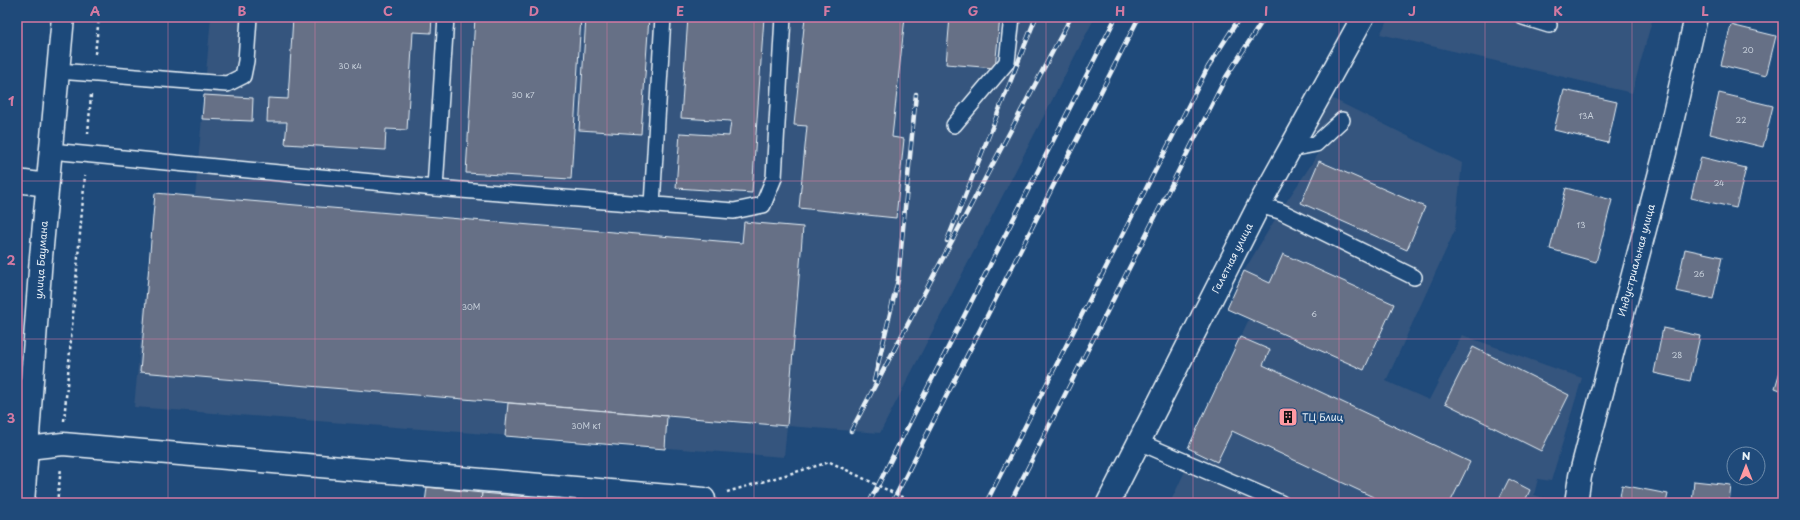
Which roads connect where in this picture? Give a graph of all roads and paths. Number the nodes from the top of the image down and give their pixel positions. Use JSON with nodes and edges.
{"nodes":[{"id":1,"x":63,"y":17,"type":"edge"},
{"id":2,"x":99,"y":17,"type":"edge"},
{"id":3,"x":249,"y":17,"type":"edge"},
{"id":4,"x":446,"y":17,"type":"edge"},
{"id":5,"x":663,"y":17,"type":"edge"},
{"id":6,"x":784,"y":17,"type":"edge"},
{"id":7,"x":1012,"y":17,"type":"edge"},
{"id":8,"x":1363,"y":17,"type":"edge"},
{"id":9,"x":1523,"y":17,"type":"edge"},
{"id":10,"x":1696,"y":17,"type":"edge"},
{"id":11,"x":1549,"y":24,"type":"dead end"},
{"id":12,"x":58,"y":71,"type":"junction"},
{"id":13,"x":93,"y":74,"type":"junction"},
{"id":14,"x":1342,"y":120,"type":"dead end"},
{"id":15,"x":954,"y":125,"type":"dead end"},
{"id":16,"x":1290,"y":149,"type":"junction"},
{"id":17,"x":51,"y":151,"type":"junction"},
{"id":18,"x":86,"y":155,"type":"junction"},
{"id":19,"x":17,"y":181,"type":"edge"},
{"id":20,"x":47,"y":185,"type":"junction"},
{"id":21,"x":435,"y":188,"type":"junction"},
{"id":22,"x":652,"y":204,"type":"junction"},
{"id":23,"x":1259,"y":204,"type":"junction"},
{"id":24,"x":1414,"y":277,"type":"dead end"},
{"id":25,"x":1139,"y":442,"type":"junction"},
{"id":26,"x":63,"y":444,"type":"junction"},
{"id":27,"x":28,"y":448,"type":"junction"},
{"id":28,"x":704,"y":499,"type":"joint"},
{"id":29,"x":23,"y":503,"type":"edge"},
{"id":30,"x":58,"y":503,"type":"edge"},
{"id":31,"x":914,"y":503,"type":"edge"},
{"id":32,"x":1108,"y":503,"type":"edge"},
{"id":33,"x":1280,"y":503,"type":"edge"},
{"id":34,"x":1576,"y":503,"type":"edge"}],
"edges":[{"from":1,"to":12,"type":"street","name":"улица Баумана"},
{"from":2,"to":13,"type":"path"},
{"from":3,"to":13,"type":"lane"},
{"from":4,"to":21,"type":"lane"},
{"from":5,"to":22,"type":"lane"},
{"from":6,"to":22,"type":"lane"},
{"from":7,"to":15,"type":"lane"},
{"from":8,"to":16,"type":"street","name":"Галетная улица"},
{"from":9,"to":11,"type":"lane"},
{"from":10,"to":34,"type":"street","name":"Индустриальная улица"},
{"from":12,"to":13,"type":"lane"},
{"from":12,"to":17,"type":"street","name":"улица Баумана"},
{"from":13,"to":18,"type":"path"},
{"from":14,"to":16,"type":"lane"},
{"from":16,"to":23,"type":"street","name":"Галетная улица"},
{"from":17,"to":18,"type":"lane"},
{"from":17,"to":20,"type":"street","name":"улица Баумана"},
{"from":18,"to":21,"type":"lane"},
{"from":18,"to":26,"type":"path"},
{"from":19,"to":20,"type":"street"},
{"from":20,"to":27,"type":"street","name":"улица Баумана"},
{"from":21,"to":22,"type":"lane"},
{"from":23,"to":24,"type":"lane"},
{"from":23,"to":25,"type":"street","name":"Галетная улица"},
{"from":25,"to":32,"type":"street","name":"Галетная улица"},
{"from":25,"to":33,"type":"lane"},
{"from":26,"to":27,"type":"street"},
{"from":26,"to":28,"type":"street"},
{"from":26,"to":30,"type":"path"},
{"from":27,"to":29,"type":"street","name":"улица Баумана"},
{"from":28,"to":31,"type":"path","bridge":true}]}
